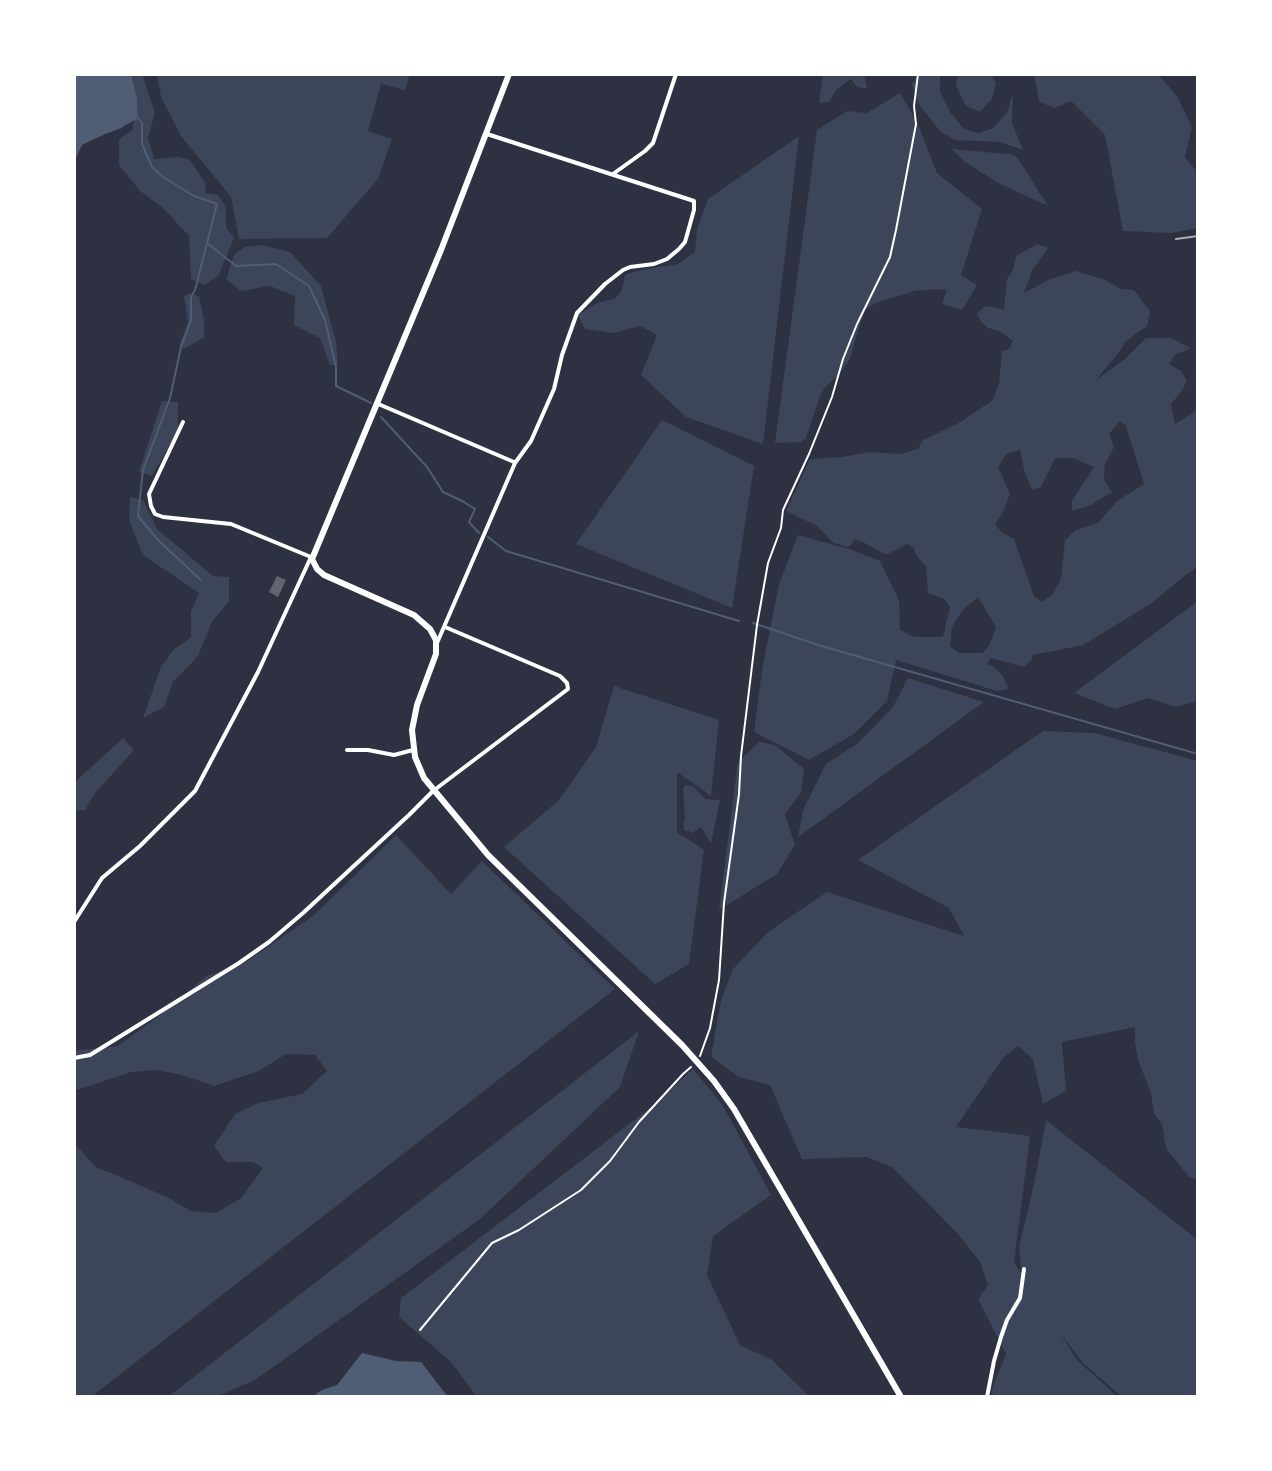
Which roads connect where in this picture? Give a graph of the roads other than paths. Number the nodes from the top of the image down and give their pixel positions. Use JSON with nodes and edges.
{"nodes":[{"id":1,"x":509,"y":74,"type":"edge"},
{"id":2,"x":676,"y":74,"type":"edge"},
{"id":3,"x":487,"y":134,"type":"junction"},
{"id":4,"x":613,"y":174,"type":"junction"},
{"id":5,"x":376,"y":403,"type":"junction"},
{"id":6,"x":183,"y":422,"type":"dead end"},
{"id":7,"x":515,"y":463,"type":"junction"},
{"id":8,"x":311,"y":557,"type":"junction"},
{"id":9,"x":445,"y":627,"type":"junction"},
{"id":10,"x":436,"y":645,"type":"junction"},
{"id":11,"x":347,"y":750,"type":"dead end"},
{"id":12,"x":413,"y":750,"type":"junction"},
{"id":13,"x":433,"y":791,"type":"junction"},
{"id":14,"x":74,"y":922,"type":"edge"},
{"id":15,"x":74,"y":1058,"type":"edge"},
{"id":16,"x":1024,"y":1269,"type":"dead end"},
{"id":17,"x":901,"y":1397,"type":"edge"},
{"id":18,"x":987,"y":1397,"type":"edge"}],
"edges":[{"from":1,"to":3,"type":"main road"},
{"from":2,"to":4,"type":"street"},
{"from":3,"to":4,"type":"street"},
{"from":3,"to":5,"type":"main road"},
{"from":4,"to":7,"type":"street"},
{"from":5,"to":7,"type":"street"},
{"from":5,"to":8,"type":"main road"},
{"from":6,"to":8,"type":"street"},
{"from":7,"to":9,"type":"street"},
{"from":8,"to":10,"type":"main road"},
{"from":8,"to":14,"type":"street"},
{"from":9,"to":10,"type":"street"},
{"from":9,"to":13,"type":"street"},
{"from":10,"to":12,"type":"main road"},
{"from":11,"to":12,"type":"street"},
{"from":12,"to":13,"type":"main road"},
{"from":13,"to":15,"type":"street"},
{"from":13,"to":17,"type":"main road"},
{"from":16,"to":18,"type":"street"}]}
